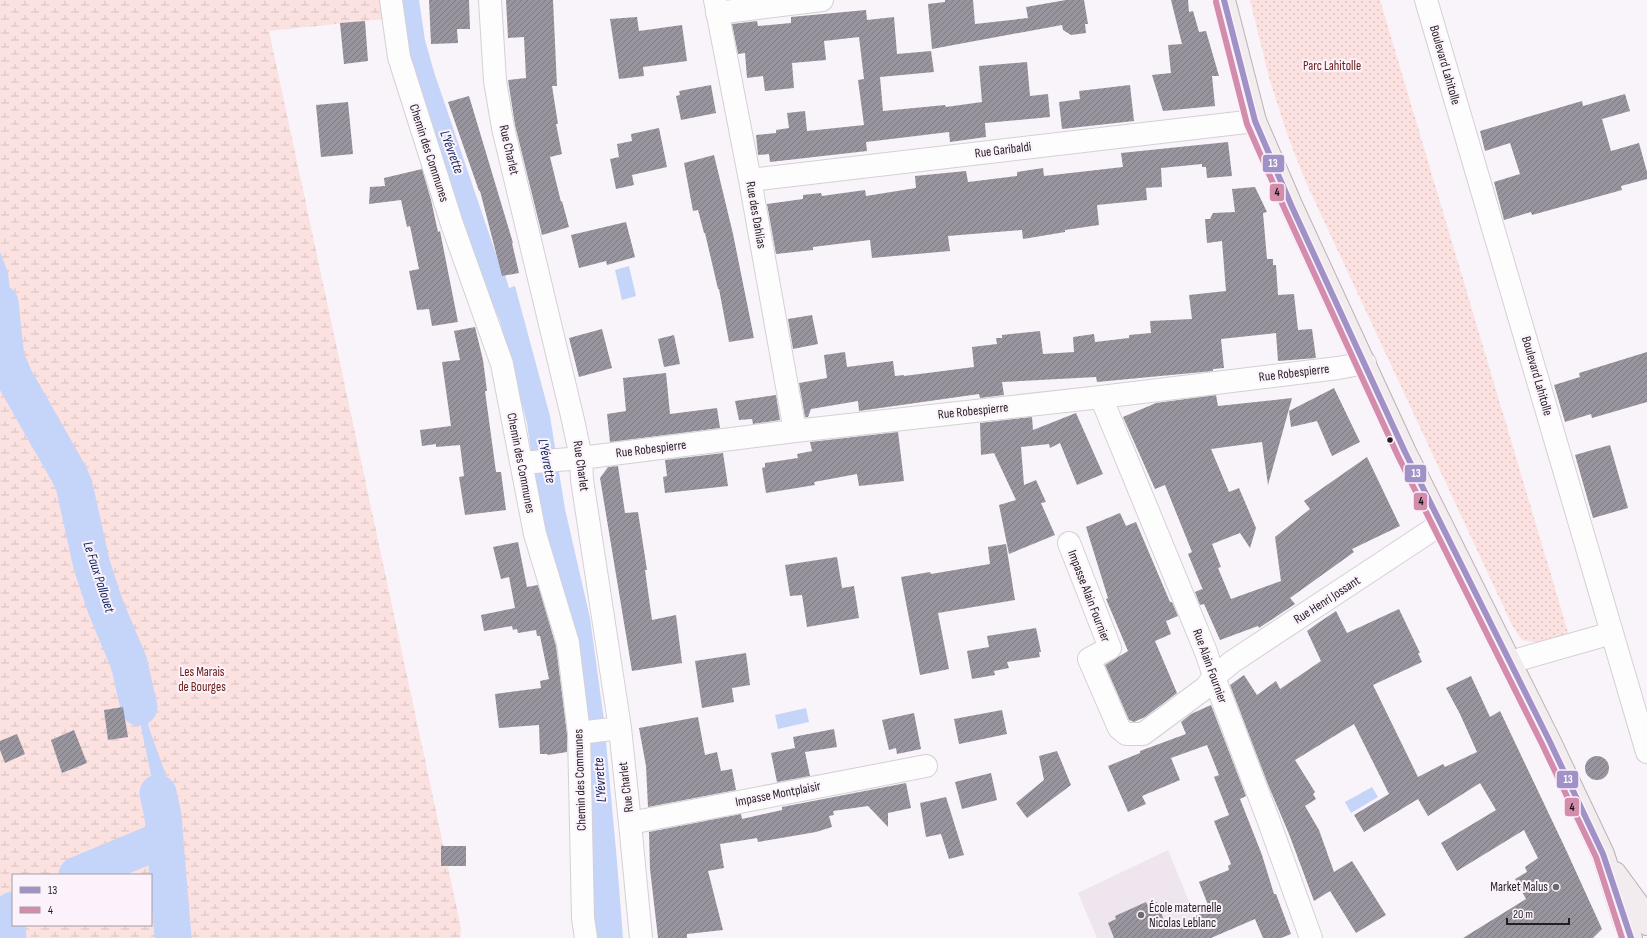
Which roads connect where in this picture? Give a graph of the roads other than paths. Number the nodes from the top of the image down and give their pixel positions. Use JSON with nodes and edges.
{"nodes":[{"id":1,"x":391,"y":0,"type":"edge"},
{"id":2,"x":490,"y":0,"type":"edge"},
{"id":3,"x":822,"y":0,"type":"edge"},
{"id":4,"x":1224,"y":0,"type":"edge"},
{"id":5,"x":1426,"y":0,"type":"edge"},
{"id":6,"x":716,"y":6,"type":"edge"},
{"id":7,"x":1255,"y":121,"type":"junction"},
{"id":8,"x":750,"y":180,"type":"junction"},
{"id":9,"x":1365,"y":363,"type":"junction"},
{"id":10,"x":1100,"y":397,"type":"junction"},
{"id":11,"x":795,"y":431,"type":"junction"},
{"id":12,"x":572,"y":459,"type":"junction"},
{"id":13,"x":526,"y":463,"type":"junction"},
{"id":14,"x":1441,"y":524,"type":"junction"},
{"id":15,"x":1069,"y":543,"type":"dead end"},
{"id":16,"x":1612,"y":633,"type":"junction"},
{"id":17,"x":1510,"y":662,"type":"junction"},
{"id":18,"x":1214,"y":677,"type":"junction"},
{"id":19,"x":615,"y":728,"type":"junction"},
{"id":20,"x":582,"y":732,"type":"junction"},
{"id":21,"x":1647,"y":752,"type":"edge"},
{"id":22,"x":926,"y":766,"type":"dead end"},
{"id":23,"x":630,"y":822,"type":"junction"},
{"id":24,"x":1602,"y":854,"type":"junction"},
{"id":25,"x":1647,"y":924,"type":"edge"},
{"id":26,"x":586,"y":938,"type":"edge"},
{"id":27,"x":640,"y":938,"type":"edge"},
{"id":28,"x":1311,"y":938,"type":"edge"},
{"id":29,"x":1631,"y":938,"type":"edge"}],
"edges":[{"from":1,"to":13,"type":"street","name":"Chemin des Communes"},
{"from":2,"to":12,"type":"street","name":"Rue Charlet"},
{"from":3,"to":6,"type":"street"},
{"from":4,"to":7,"type":"main road"},
{"from":5,"to":16,"type":"street","name":"Boulevard Lahitolle"},
{"from":6,"to":8,"type":"street","name":"Rue des Dahlias"},
{"from":7,"to":8,"type":"street","name":"Rue Garibaldi"},
{"from":7,"to":9,"type":"main road"},
{"from":8,"to":11,"type":"street","name":"Rue des Dahlias"},
{"from":9,"to":10,"type":"street","name":"Rue Robespierre"},
{"from":9,"to":14,"type":"main road"},
{"from":10,"to":11,"type":"street","name":"Rue Robespierre"},
{"from":10,"to":18,"type":"street","name":"Rue Alain Fournier"},
{"from":11,"to":12,"type":"street","name":"Rue Robespierre"},
{"from":12,"to":13,"type":"street","name":"Rue Robespierre"},
{"from":12,"to":19,"type":"street","name":"Rue Charlet"},
{"from":13,"to":20,"type":"street","name":"Chemin des Communes"},
{"from":14,"to":17,"type":"main road"},
{"from":14,"to":18,"type":"street","name":"Rue Henri Jossant"},
{"from":15,"to":18,"type":"street","name":"Impasse Alain Fournier"},
{"from":16,"to":17,"type":"street"},
{"from":16,"to":21,"type":"street","name":"Boulevard Lahitolle"},
{"from":17,"to":24,"type":"main road"},
{"from":18,"to":28,"type":"street","name":"Rue Alain Fournier"},
{"from":19,"to":20,"type":"street"},
{"from":19,"to":23,"type":"street","name":"Rue Charlet"},
{"from":20,"to":26,"type":"street","name":"Chemin des Communes"},
{"from":22,"to":23,"type":"street","name":"Impasse Montplaisir"},
{"from":23,"to":27,"type":"street","name":"Rue Charlet"},
{"from":24,"to":25,"type":"main road"},
{"from":24,"to":29,"type":"main road"}]}
